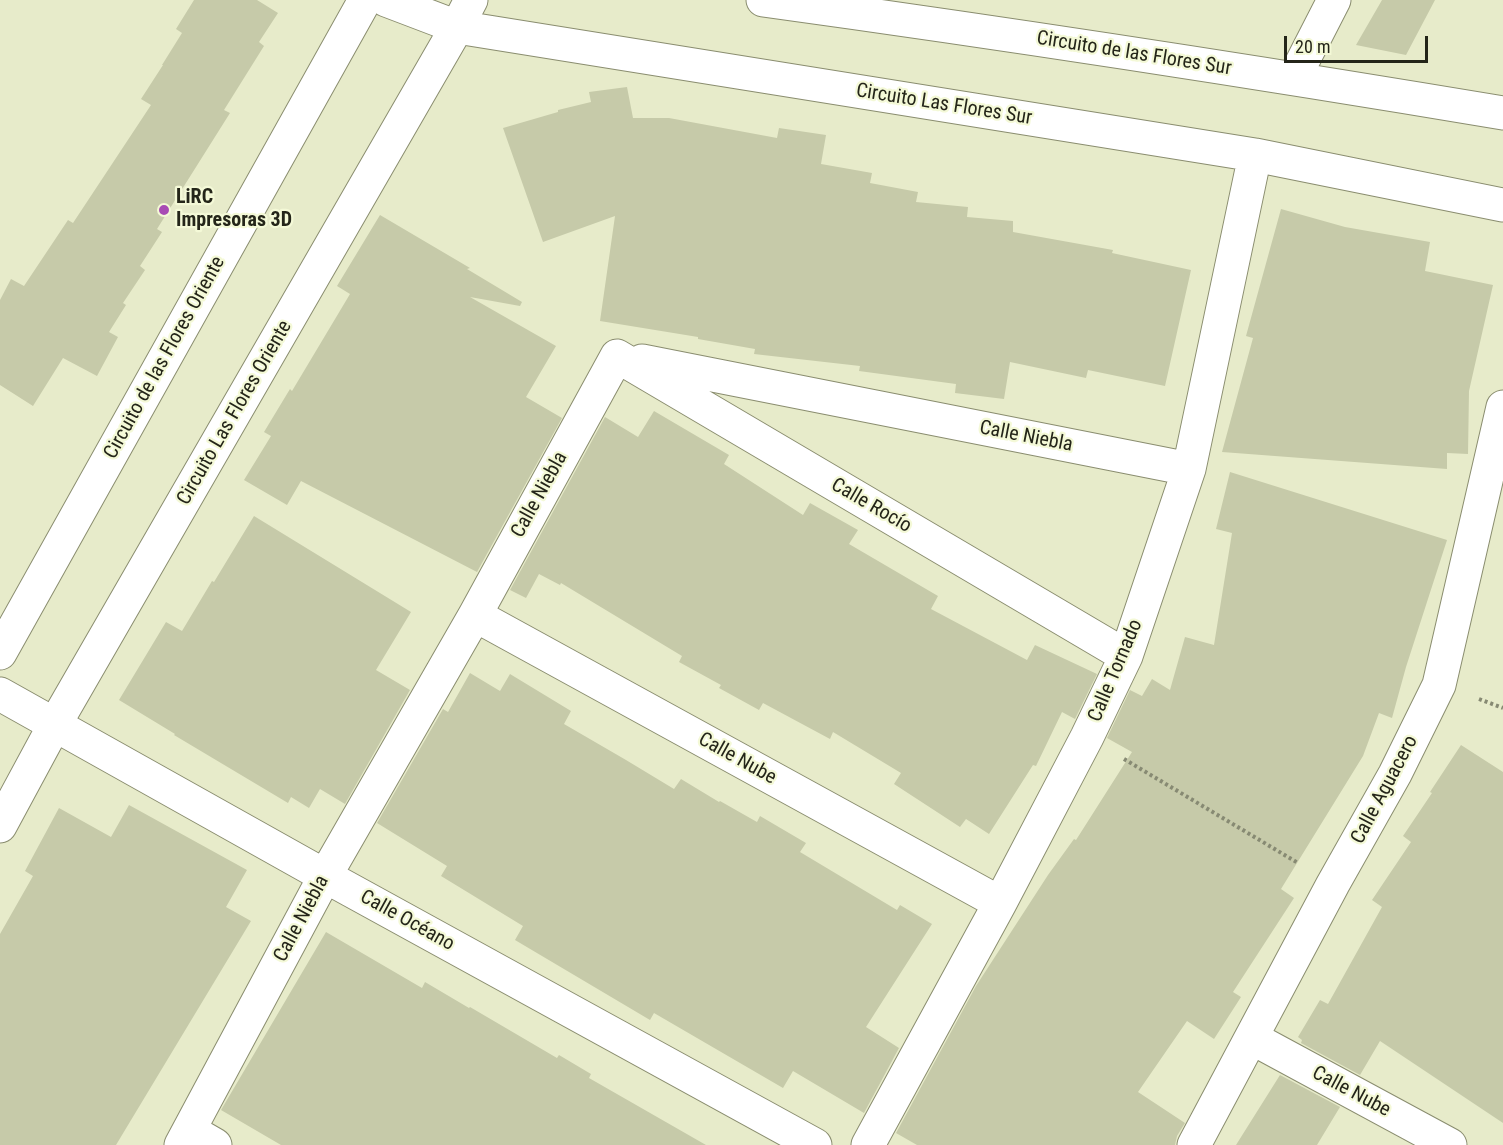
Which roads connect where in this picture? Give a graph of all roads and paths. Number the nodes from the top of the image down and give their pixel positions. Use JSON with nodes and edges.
{"nodes":[{"id":1,"x":366,"y":0,"type":"edge"},
{"id":2,"x":386,"y":0,"type":"edge"},
{"id":3,"x":763,"y":0,"type":"edge"},
{"id":4,"x":1334,"y":0,"type":"edge"},
{"id":5,"x":903,"y":9,"type":"edge"},
{"id":6,"x":464,"y":14,"type":"edge"},
{"id":7,"x":1294,"y":78,"type":"junction"},
{"id":8,"x":1503,"y":113,"type":"edge"},
{"id":9,"x":1256,"y":155,"type":"junction"},
{"id":10,"x":1503,"y":205,"type":"edge"},
{"id":11,"x":616,"y":356,"type":"junction"},
{"id":12,"x":1503,"y":406,"type":"edge"},
{"id":13,"x":1190,"y":469,"type":"junction"},
{"id":14,"x":475,"y":615,"type":"junction"},
{"id":15,"x":0,"y":654,"type":"edge"},
{"id":16,"x":1126,"y":656,"type":"junction"},
{"id":17,"x":0,"y":694,"type":"edge"},
{"id":18,"x":55,"y":724,"type":"junction"},
{"id":19,"x":1087,"y":737,"type":"junction"},
{"id":20,"x":0,"y":826,"type":"edge"},
{"id":21,"x":324,"y":876,"type":"junction"},
{"id":22,"x":1334,"y":884,"type":"junction"},
{"id":23,"x":1000,"y":903,"type":"junction"},
{"id":24,"x":1252,"y":1038,"type":"junction"},
{"id":25,"x":195,"y":1140,"type":"edge"},
{"id":26,"x":815,"y":1145,"type":"edge"},
{"id":27,"x":868,"y":1145,"type":"edge"},
{"id":28,"x":1194,"y":1145,"type":"edge"},
{"id":29,"x":1450,"y":1145,"type":"edge"}],
"edges":[{"from":1,"to":15,"type":"street","name":"Circuito de las Flores Oriente"},
{"from":2,"to":6,"type":"street","name":"Circuito Las Flores Sur"},
{"from":3,"to":5,"type":"street","name":"Circuito de las Flores Sur"},
{"from":4,"to":7,"type":"street"},
{"from":5,"to":7,"type":"street","name":"Circuito de las Flores Sur"},
{"from":6,"to":9,"type":"street","name":"Circuito Las Flores Sur"},
{"from":6,"to":18,"type":"street","name":"Circuito Las Flores Oriente"},
{"from":7,"to":8,"type":"street","name":"Circuito de las Flores Sur"},
{"from":9,"to":10,"type":"street","name":"Circuito Las Flores Sur"},
{"from":9,"to":13,"type":"street","name":"Calle Tornado"},
{"from":11,"to":13,"type":"street","name":"Calle Niebla"},
{"from":11,"to":14,"type":"street","name":"Calle Niebla"},
{"from":11,"to":16,"type":"street","name":"Calle Rocío"},
{"from":12,"to":22,"type":"street","name":"Calle Aguacero"},
{"from":13,"to":16,"type":"street","name":"Calle Tornado"},
{"from":14,"to":21,"type":"street","name":"Calle Niebla"},
{"from":14,"to":23,"type":"street","name":"Calle Nube"},
{"from":16,"to":19,"type":"street","name":"Calle Tornado"},
{"from":17,"to":18,"type":"street","name":"Calle Océano"},
{"from":18,"to":20,"type":"street","name":"Circuito Las Flores Oriente"},
{"from":18,"to":21,"type":"street","name":"Calle Océano"},
{"from":19,"to":22,"type":"path"},
{"from":19,"to":23,"type":"street","name":"Calle Tornado"},
{"from":21,"to":25,"type":"street","name":"Calle Niebla"},
{"from":21,"to":26,"type":"street","name":"Calle Océano"},
{"from":22,"to":24,"type":"street","name":"Calle Aguacero"},
{"from":23,"to":27,"type":"street","name":"Calle Tornado"},
{"from":24,"to":28,"type":"street","name":"Calle Aguacero"},
{"from":24,"to":29,"type":"street","name":"Calle Nube"}]}
